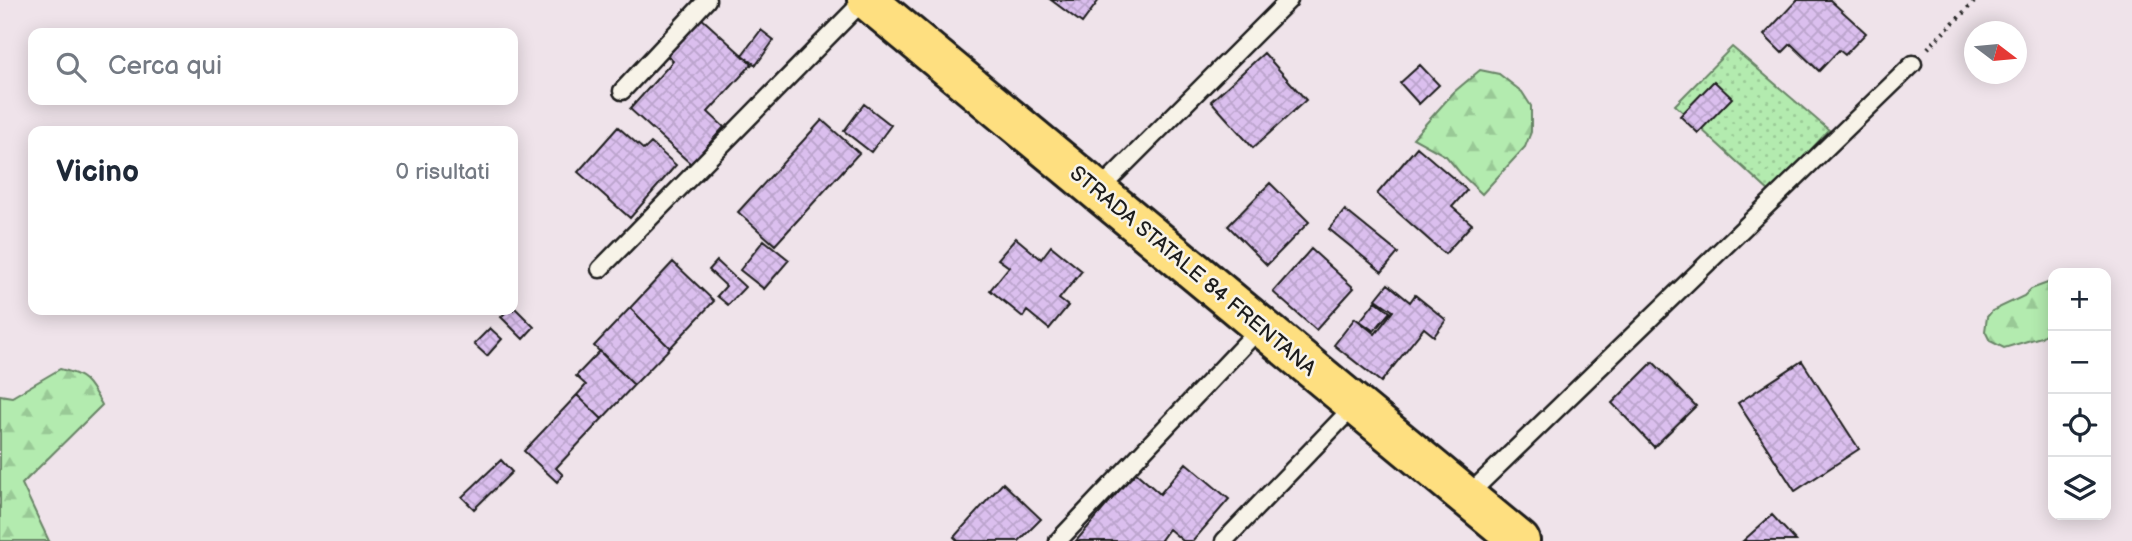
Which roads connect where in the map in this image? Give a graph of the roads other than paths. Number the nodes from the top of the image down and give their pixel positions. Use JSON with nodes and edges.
{"nodes":[{"id":1,"x":707,"y":0,"type":"edge"},
{"id":2,"x":865,"y":0,"type":"edge"},
{"id":3,"x":1289,"y":0,"type":"edge"},
{"id":4,"x":1913,"y":64,"type":"road end"},
{"id":5,"x":622,"y":91,"type":"dead end"},
{"id":6,"x":1097,"y":192,"type":"junction"},
{"id":7,"x":600,"y":269,"type":"dead end"},
{"id":8,"x":1261,"y":327,"type":"junction"},
{"id":9,"x":1355,"y":405,"type":"junction"},
{"id":10,"x":1466,"y":497,"type":"junction"},
{"id":11,"x":1059,"y":541,"type":"edge"},
{"id":12,"x":1224,"y":541,"type":"edge"},
{"id":13,"x":1520,"y":541,"type":"edge"}],
"edges":[{"from":1,"to":5,"type":"lane"},
{"from":2,"to":6,"type":"main road","name":"STRADA STATALE 84 FRENTANA"},
{"from":2,"to":7,"type":"lane"},
{"from":3,"to":6,"type":"lane"},
{"from":4,"to":10,"type":"lane"},
{"from":6,"to":8,"type":"main road","name":"STRADA STATALE 84 FRENTANA"},
{"from":8,"to":9,"type":"main road","name":"STRADA STATALE 84 FRENTANA"},
{"from":8,"to":11,"type":"lane"},
{"from":9,"to":10,"type":"main road","name":"STRADA STATALE 84 FRENTANA"},
{"from":9,"to":12,"type":"lane"},
{"from":10,"to":13,"type":"main road","name":"STRADA STATALE 84 FRENTANA"}]}
